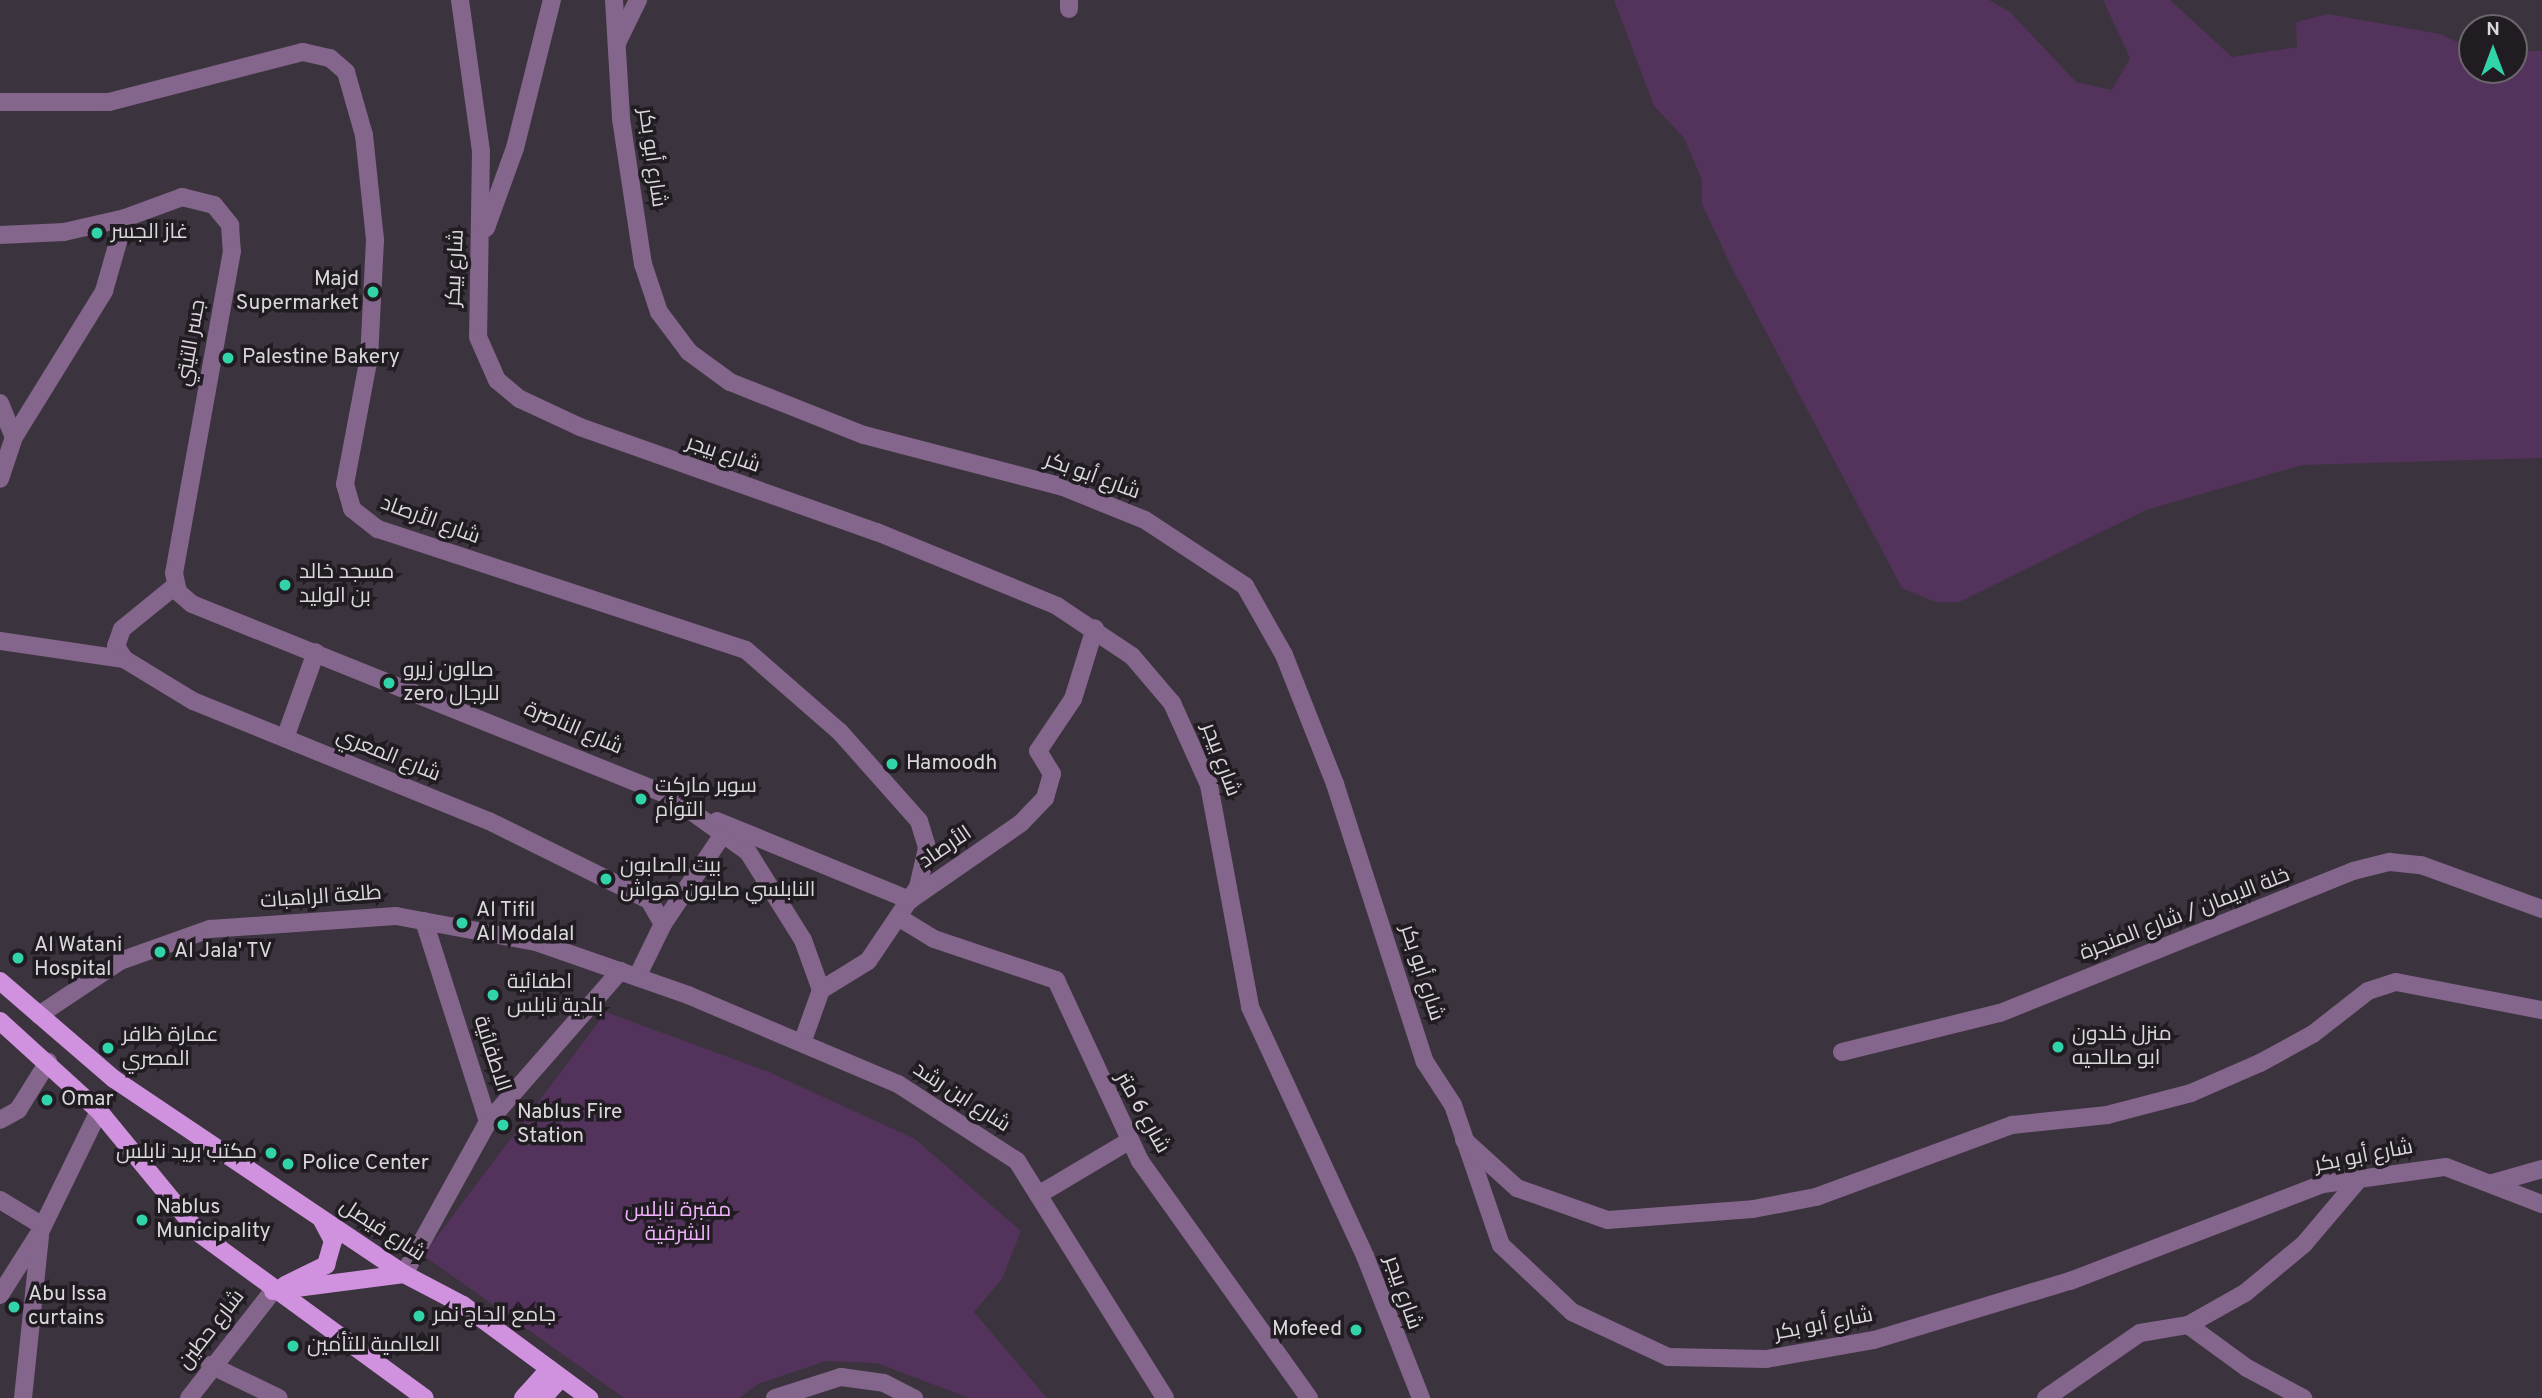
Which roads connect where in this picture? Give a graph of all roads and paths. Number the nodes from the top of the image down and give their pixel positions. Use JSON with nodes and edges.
{"nodes":[{"id":1,"x":460,"y":0,"type":"edge"},
{"id":2,"x":552,"y":0,"type":"edge"},
{"id":3,"x":614,"y":0,"type":"edge"},
{"id":4,"x":638,"y":0,"type":"edge"},
{"id":5,"x":617,"y":44,"type":"junction"},
{"id":6,"x":0,"y":102,"type":"edge"},
{"id":7,"x":126,"y":217,"type":"junction"},
{"id":8,"x":0,"y":235,"type":"edge"},
{"id":9,"x":479,"y":248,"type":"junction"},
{"id":10,"x":0,"y":403,"type":"edge"},
{"id":11,"x":14,"y":437,"type":"junction"},
{"id":12,"x":635,"y":448,"type":"joint"},
{"id":13,"x":0,"y":479,"type":"edge"},
{"id":14,"x":175,"y":586,"type":"junction"},
{"id":15,"x":1095,"y":628,"type":"junction"},
{"id":16,"x":0,"y":640,"type":"edge"},
{"id":17,"x":316,"y":653,"type":"junction"},
{"id":18,"x":124,"y":659,"type":"junction"},
{"id":19,"x":285,"y":738,"type":"junction"},
{"id":20,"x":688,"y":809,"type":"junction"},
{"id":21,"x":723,"y":834,"type":"junction"},
{"id":22,"x":910,"y":900,"type":"junction"},
{"id":23,"x":2542,"y":909,"type":"edge"},
{"id":24,"x":898,"y":916,"type":"junction"},
{"id":25,"x":424,"y":921,"type":"junction"},
{"id":26,"x":663,"y":925,"type":"junction"},
{"id":27,"x":629,"y":974,"type":"junction"},
{"id":28,"x":0,"y":981,"type":"edge"},
{"id":29,"x":821,"y":990,"type":"junction"},
{"id":30,"x":2542,"y":1010,"type":"edge"},
{"id":31,"x":39,"y":1015,"type":"junction"},
{"id":32,"x":0,"y":1021,"type":"edge"},
{"id":33,"x":802,"y":1043,"type":"junction"},
{"id":34,"x":1842,"y":1052,"type":"dead end"},
{"id":35,"x":48,"y":1062,"type":"junction"},
{"id":36,"x":99,"y":1111,"type":"junction"},
{"id":37,"x":2,"y":1117,"type":"edge"},
{"id":38,"x":488,"y":1122,"type":"junction"},
{"id":39,"x":1464,"y":1140,"type":"junction"},
{"id":40,"x":1129,"y":1141,"type":"junction"},
{"id":41,"x":2542,"y":1169,"type":"edge"},
{"id":42,"x":2360,"y":1178,"type":"junction"},
{"id":43,"x":2493,"y":1183,"type":"junction"},
{"id":44,"x":1038,"y":1195,"type":"junction"},
{"id":45,"x":0,"y":1200,"type":"edge"},
{"id":46,"x":2542,"y":1204,"type":"edge"},
{"id":47,"x":321,"y":1219,"type":"junction"},
{"id":48,"x":42,"y":1229,"type":"junction"},
{"id":49,"x":404,"y":1274,"type":"junction"},
{"id":50,"x":272,"y":1292,"type":"junction"},
{"id":51,"x":0,"y":1295,"type":"edge"},
{"id":52,"x":2188,"y":1325,"type":"junction"},
{"id":53,"x":210,"y":1365,"type":"junction"},
{"id":54,"x":555,"y":1373,"type":"junction"},
{"id":55,"x":23,"y":1398,"type":"edge"},
{"id":56,"x":189,"y":1398,"type":"edge"},
{"id":57,"x":279,"y":1398,"type":"edge"},
{"id":58,"x":425,"y":1398,"type":"edge"},
{"id":59,"x":523,"y":1398,"type":"edge"},
{"id":60,"x":543,"y":1398,"type":"edge"},
{"id":61,"x":589,"y":1398,"type":"edge"},
{"id":62,"x":775,"y":1398,"type":"edge"},
{"id":63,"x":914,"y":1398,"type":"edge"},
{"id":64,"x":1166,"y":1398,"type":"edge"},
{"id":65,"x":1309,"y":1398,"type":"edge"},
{"id":66,"x":1421,"y":1398,"type":"edge"},
{"id":67,"x":2046,"y":1398,"type":"edge"},
{"id":68,"x":2303,"y":1398,"type":"edge"}],
"edges":[{"from":1,"to":9,"type":"street","name":"شارع بيكر"},
{"from":2,"to":9,"type":"street"},
{"from":3,"to":5,"type":"street","name":"شارع أبو بكر"},
{"from":4,"to":5,"type":"street"},
{"from":5,"to":39,"type":"street","name":"شارع أبو بكر"},
{"from":6,"to":22,"type":"street","name":"شارع الأرصاد"},
{"from":7,"to":8,"type":"street","name":"جسر التيتي"},
{"from":7,"to":11,"type":"street"},
{"from":7,"to":14,"type":"street","name":"جسر التيتي"},
{"from":9,"to":12,"type":"street","name":"شارع بيكر"},
{"from":10,"to":11,"type":"street"},
{"from":11,"to":13,"type":"street"},
{"from":12,"to":15,"type":"street","name":"شارع بيجر"},
{"from":14,"to":17,"type":"street","name":"شارع الناصرة"},
{"from":14,"to":18,"type":"street"},
{"from":15,"to":22,"type":"street","name":"الأرصاد"},
{"from":15,"to":66,"type":"street","name":"شارع بيجر"},
{"from":16,"to":18,"type":"street"},
{"from":17,"to":19,"type":"street"},
{"from":17,"to":20,"type":"street","name":"شارع الناصرة"},
{"from":18,"to":19,"type":"street","name":"شارع المعري"},
{"from":19,"to":26,"type":"street","name":"شارع المعري"},
{"from":20,"to":21,"type":"street","name":"شارع الناصرة"},
{"from":20,"to":22,"type":"street","name":"الأرصاد"},
{"from":21,"to":26,"type":"street"},
{"from":21,"to":29,"type":"street","name":"شارع الناصرة"},
{"from":22,"to":24,"type":"street","name":"شارع الأرصاد"},
{"from":23,"to":34,"type":"street","name":"خلة الايمان / شارع المنجرة"},
{"from":24,"to":29,"type":"street","name":"شارع الأرصاد"},
{"from":24,"to":40,"type":"street","name":"شارع 6 متر"},
{"from":25,"to":27,"type":"street","name":"طلعة الراهبات"},
{"from":25,"to":31,"type":"street","name":"طلعة الراهبات"},
{"from":25,"to":38,"type":"street","name":"الاطفائية"},
{"from":26,"to":27,"type":"street"},
{"from":27,"to":33,"type":"street","name":"شارع ابن رشد"},
{"from":27,"to":38,"type":"street"},
{"from":28,"to":31,"type":"main road","name":"شارع فيصل"},
{"from":29,"to":33,"type":"street"},
{"from":30,"to":39,"type":"street"},
{"from":31,"to":47,"type":"main road","name":"شارع فيصل"},
{"from":32,"to":35,"type":"main road"},
{"from":33,"to":44,"type":"street","name":"شارع ابن رشد"},
{"from":35,"to":36,"type":"main road"},
{"from":35,"to":37,"type":"street"},
{"from":36,"to":48,"type":"street"},
{"from":36,"to":50,"type":"main road"},
{"from":38,"to":49,"type":"street"},
{"from":39,"to":42,"type":"street","name":"شارع أبو بكر"},
{"from":40,"to":44,"type":"street"},
{"from":40,"to":65,"type":"street","name":"شارع 6 متر"},
{"from":41,"to":43,"type":"street"},
{"from":42,"to":43,"type":"street","name":"شارع أبو بكر"},
{"from":42,"to":52,"type":"street"},
{"from":43,"to":46,"type":"street","name":"شارع أبو بكر"},
{"from":44,"to":64,"type":"street","name":"شارع ابن رشد"},
{"from":45,"to":48,"type":"street"},
{"from":47,"to":49,"type":"main road","name":"شارع فيصل"},
{"from":47,"to":50,"type":"main road"},
{"from":48,"to":51,"type":"street"},
{"from":48,"to":55,"type":"street"},
{"from":49,"to":50,"type":"main road"},
{"from":49,"to":54,"type":"main road","name":"شارع فيصل"},
{"from":50,"to":53,"type":"street","name":"شارع حطين"},
{"from":50,"to":58,"type":"main road"},
{"from":52,"to":67,"type":"street"},
{"from":52,"to":68,"type":"street"},
{"from":53,"to":56,"type":"street","name":"شارع حطين"},
{"from":53,"to":57,"type":"street"},
{"from":54,"to":59,"type":"main road"},
{"from":54,"to":60,"type":"main road"},
{"from":54,"to":61,"type":"main road","name":"شارع فيصل"},
{"from":62,"to":63,"type":"street"}]}
